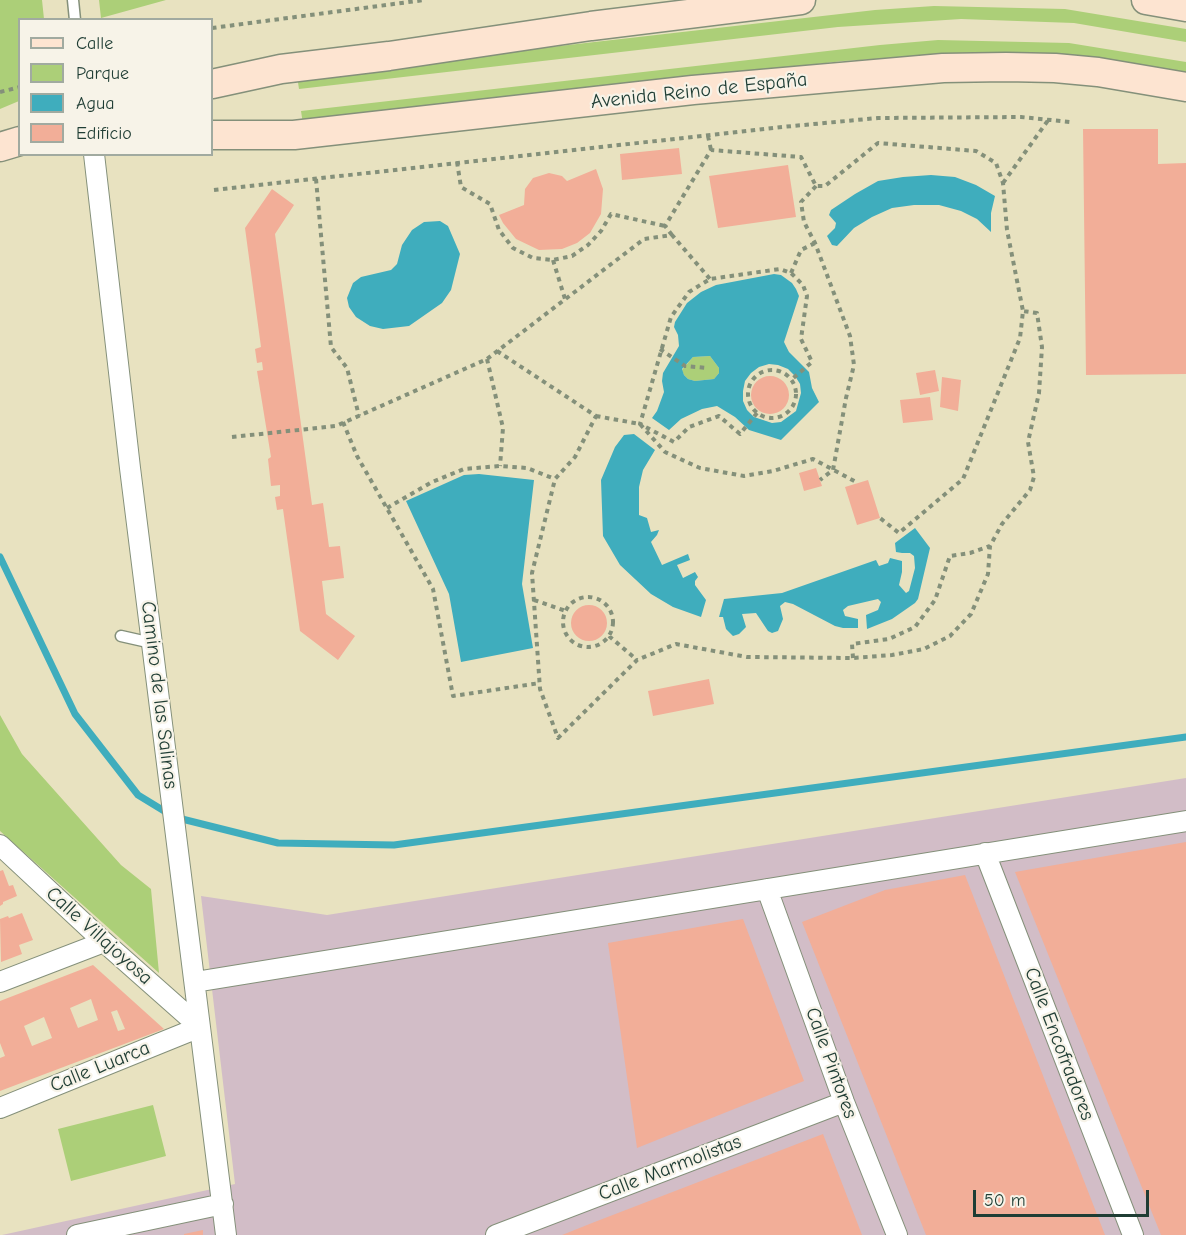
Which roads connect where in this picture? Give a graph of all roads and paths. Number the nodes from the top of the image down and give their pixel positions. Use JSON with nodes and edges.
{"nodes":[{"id":1,"x":73,"y":0,"type":"edge"},
{"id":2,"x":424,"y":0,"type":"edge"},
{"id":3,"x":801,"y":0,"type":"edge"},
{"id":4,"x":1146,"y":0,"type":"edge"},
{"id":5,"x":1186,"y":7,"type":"edge"},
{"id":6,"x":75,"y":18,"type":"edge"},
{"id":7,"x":213,"y":28,"type":"edge"},
{"id":8,"x":213,"y":84,"type":"edge"},
{"id":9,"x":1186,"y":87,"type":"edge"},
{"id":10,"x":18,"y":88,"type":"edge"},
{"id":11,"x":0,"y":92,"type":"edge"},
{"id":12,"x":1049,"y":119,"type":"junction"},
{"id":13,"x":1071,"y":122,"type":"dead end"},
{"id":14,"x":213,"y":135,"type":"edge"},
{"id":15,"x":708,"y":136,"type":"junction"},
{"id":16,"x":18,"y":142,"type":"edge"},
{"id":17,"x":0,"y":147,"type":"edge"},
{"id":18,"x":711,"y":150,"type":"junction"},
{"id":19,"x":94,"y":156,"type":"edge"},
{"id":20,"x":457,"y":162,"type":"junction"},
{"id":21,"x":316,"y":179,"type":"junction"},
{"id":22,"x":1003,"y":183,"type":"junction"},
{"id":23,"x":816,"y":186,"type":"junction"},
{"id":24,"x":214,"y":190,"type":"dead end"},
{"id":25,"x":665,"y":226,"type":"junction"},
{"id":26,"x":672,"y":235,"type":"junction"},
{"id":27,"x":815,"y":243,"type":"junction"},
{"id":28,"x":553,"y":260,"type":"junction"},
{"id":29,"x":791,"y":273,"type":"junction"},
{"id":30,"x":710,"y":279,"type":"junction"},
{"id":31,"x":565,"y":299,"type":"junction"},
{"id":32,"x":1023,"y":311,"type":"junction"},
{"id":33,"x":660,"y":349,"type":"junction"},
{"id":34,"x":497,"y":351,"type":"junction"},
{"id":35,"x":487,"y":359,"type":"junction"},
{"id":36,"x":708,"y":368,"type":"dead end"},
{"id":37,"x":791,"y":380,"type":"junction"},
{"id":38,"x":756,"y":415,"type":"junction"},
{"id":39,"x":359,"y":416,"type":"junction"},
{"id":40,"x":596,"y":416,"type":"junction"},
{"id":41,"x":343,"y":423,"type":"junction"},
{"id":42,"x":640,"y":424,"type":"junction"},
{"id":43,"x":232,"y":437,"type":"dead end"},
{"id":44,"x":500,"y":466,"type":"junction"},
{"id":45,"x":834,"y":470,"type":"junction"},
{"id":46,"x":555,"y":479,"type":"junction"},
{"id":47,"x":820,"y":480,"type":"dead end"},
{"id":48,"x":858,"y":483,"type":"dead end"},
{"id":49,"x":387,"y":508,"type":"junction"},
{"id":50,"x":880,"y":518,"type":"dead end"},
{"id":51,"x":990,"y":546,"type":"junction"},
{"id":52,"x":534,"y":600,"type":"junction"},
{"id":53,"x":566,"y":611,"type":"junction"},
{"id":54,"x":121,"y":636,"type":"dead end"},
{"id":55,"x":609,"y":636,"type":"junction"},
{"id":56,"x":152,"y":643,"type":"junction"},
{"id":57,"x":853,"y":658,"type":"junction"},
{"id":58,"x":637,"y":660,"type":"junction"},
{"id":59,"x":540,"y":683,"type":"junction"},
{"id":60,"x":1186,"y":821,"type":"edge"},
{"id":61,"x":1,"y":846,"type":"edge"},
{"id":62,"x":986,"y":853,"type":"junction"},
{"id":63,"x":767,"y":889,"type":"junction"},
{"id":64,"x":104,"y":942,"type":"junction"},
{"id":65,"x":0,"y":982,"type":"edge"},
{"id":66,"x":195,"y":982,"type":"junction"},
{"id":67,"x":200,"y":1027,"type":"junction"},
{"id":68,"x":844,"y":1102,"type":"junction"},
{"id":69,"x":0,"y":1107,"type":"edge"},
{"id":70,"x":223,"y":1204,"type":"junction"},
{"id":71,"x":77,"y":1235,"type":"edge"},
{"id":72,"x":226,"y":1235,"type":"edge"},
{"id":73,"x":496,"y":1235,"type":"edge"},
{"id":74,"x":897,"y":1235,"type":"edge"},
{"id":75,"x":1133,"y":1235,"type":"edge"}],
"edges":[{"from":1,"to":6,"type":"lane"},
{"from":2,"to":7,"type":"path"},
{"from":3,"to":8,"type":"street"},
{"from":4,"to":5,"type":"street"},
{"from":9,"to":14,"type":"street","name":"Avenida Reino de España"},
{"from":10,"to":11,"type":"path"},
{"from":12,"to":13,"type":"path"},
{"from":12,"to":15,"type":"path"},
{"from":12,"to":22,"type":"path"},
{"from":15,"to":18,"type":"path"},
{"from":15,"to":20,"type":"path"},
{"from":16,"to":17,"type":"street"},
{"from":18,"to":23,"type":"path"},
{"from":18,"to":25,"type":"path"},
{"from":19,"to":56,"type":"street","name":"Camino de las Salinas"},
{"from":20,"to":21,"type":"path"},
{"from":20,"to":28,"type":"path"},
{"from":21,"to":24,"type":"path"},
{"from":21,"to":39,"type":"path"},
{"from":22,"to":23,"type":"path"},
{"from":22,"to":32,"type":"path"},
{"from":23,"to":27,"type":"path"},
{"from":25,"to":26,"type":"path"},
{"from":25,"to":28,"type":"path"},
{"from":26,"to":30,"type":"path"},
{"from":26,"to":31,"type":"path"},
{"from":27,"to":29,"type":"path"},
{"from":27,"to":45,"type":"path"},
{"from":28,"to":31,"type":"path"},
{"from":29,"to":30,"type":"path"},
{"from":29,"to":37,"type":"path"},
{"from":30,"to":33,"type":"path"},
{"from":31,"to":34,"type":"path"},
{"from":32,"to":50,"type":"path"},
{"from":32,"to":51,"type":"path"},
{"from":33,"to":36,"type":"path"},
{"from":33,"to":42,"type":"path"},
{"from":34,"to":35,"type":"path"},
{"from":34,"to":40,"type":"path"},
{"from":35,"to":39,"type":"path"},
{"from":35,"to":44,"type":"path"},
{"from":37,"to":38,"type":"path"},
{"from":37,"to":38,"type":"path"},
{"from":38,"to":42,"type":"path"},
{"from":39,"to":41,"type":"path"},
{"from":40,"to":42,"type":"path"},
{"from":40,"to":46,"type":"path"},
{"from":41,"to":43,"type":"path"},
{"from":41,"to":49,"type":"path"},
{"from":42,"to":45,"type":"path"},
{"from":44,"to":46,"type":"path"},
{"from":44,"to":49,"type":"path"},
{"from":45,"to":47,"type":"path"},
{"from":45,"to":48,"type":"path"},
{"from":46,"to":52,"type":"path"},
{"from":49,"to":59,"type":"path"},
{"from":51,"to":57,"type":"path"},
{"from":51,"to":57,"type":"path"},
{"from":52,"to":53,"type":"path"},
{"from":52,"to":59,"type":"path"},
{"from":53,"to":55,"type":"path"},
{"from":53,"to":55,"type":"path"},
{"from":54,"to":56,"type":"lane"},
{"from":55,"to":58,"type":"path"},
{"from":56,"to":66,"type":"street","name":"Camino de las Salinas"},
{"from":57,"to":58,"type":"path"},
{"from":58,"to":59,"type":"path"},
{"from":60,"to":62,"type":"street"},
{"from":61,"to":64,"type":"street","name":"Calle Villajoyosa"},
{"from":62,"to":63,"type":"street"},
{"from":62,"to":75,"type":"street","name":"Calle Encofradores"},
{"from":63,"to":66,"type":"street"},
{"from":63,"to":68,"type":"street","name":"Calle Pintores"},
{"from":64,"to":65,"type":"street"},
{"from":64,"to":67,"type":"street","name":"Calle Villajoyosa"},
{"from":66,"to":67,"type":"street","name":"Camino de las Salinas"},
{"from":67,"to":69,"type":"street","name":"Calle Luarca"},
{"from":67,"to":70,"type":"street","name":"Camino de las Salinas"},
{"from":68,"to":73,"type":"street","name":"Calle Marmolistas"},
{"from":68,"to":74,"type":"street","name":"Calle Pintores"},
{"from":70,"to":71,"type":"street"},
{"from":70,"to":72,"type":"street","name":"Camino de las Salinas"}]}
